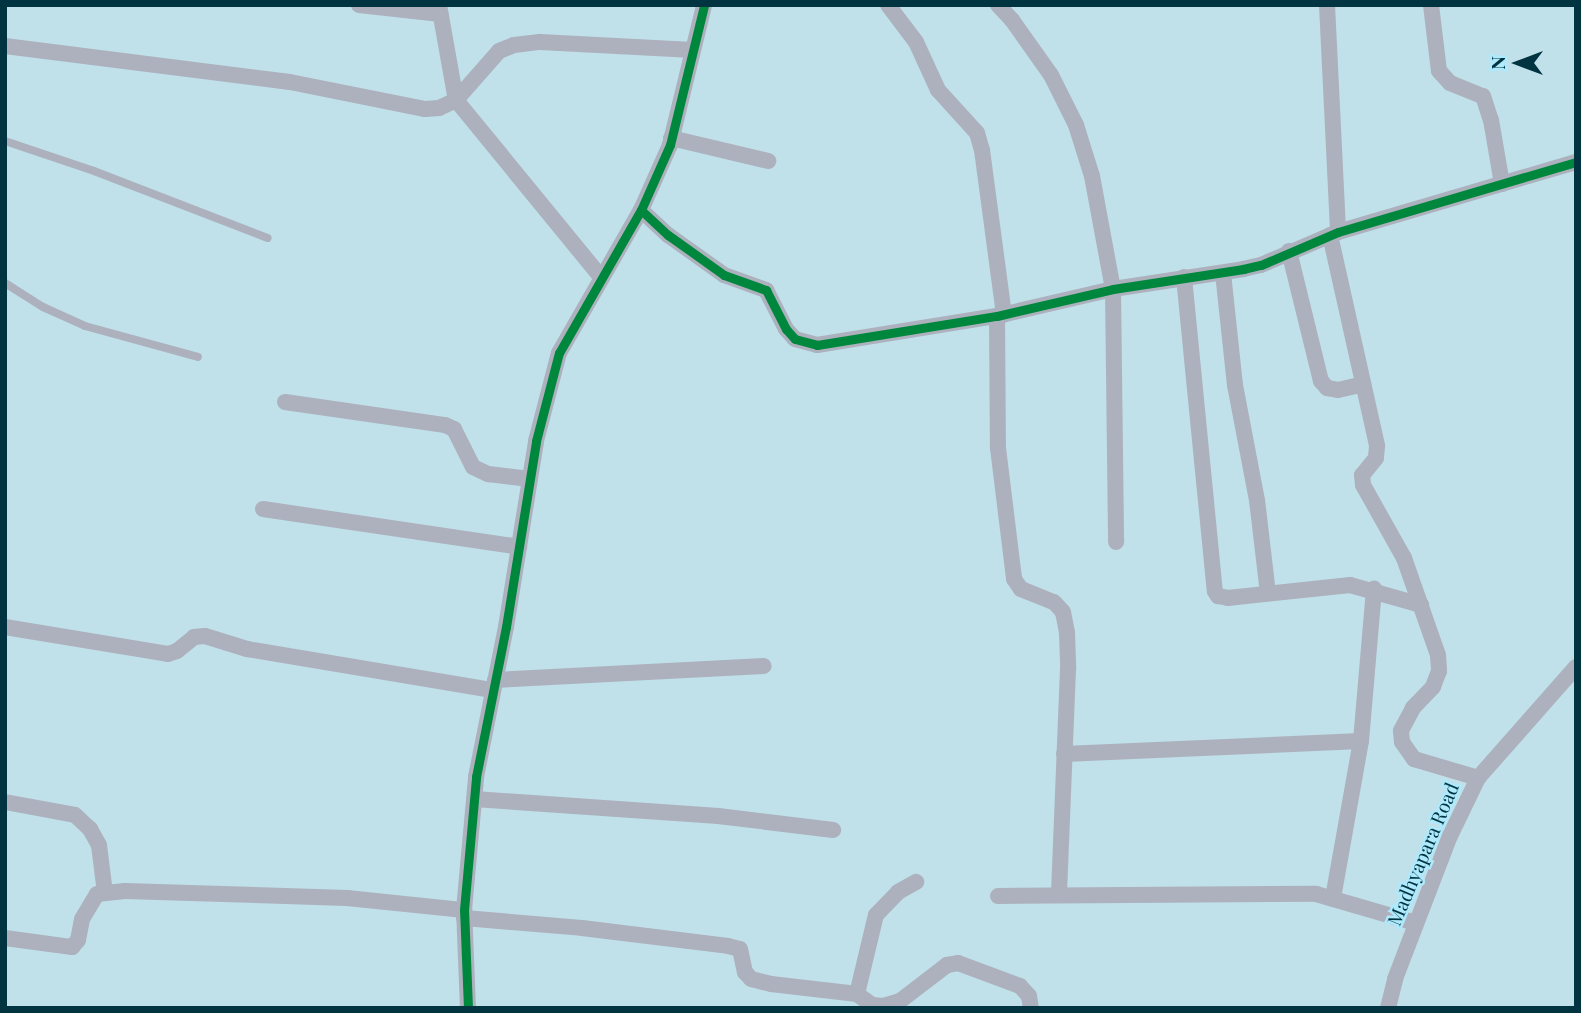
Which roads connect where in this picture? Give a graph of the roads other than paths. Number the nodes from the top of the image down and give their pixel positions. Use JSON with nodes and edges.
{"nodes":[{"id":1,"x":359,"y":5,"type":"edge"},
{"id":2,"x":705,"y":5,"type":"edge"},
{"id":3,"x":888,"y":5,"type":"edge"},
{"id":4,"x":998,"y":5,"type":"edge"},
{"id":5,"x":1327,"y":5,"type":"edge"},
{"id":6,"x":1431,"y":5,"type":"edge"},
{"id":7,"x":440,"y":9,"type":"edge"},
{"id":8,"x":5,"y":46,"type":"edge"},
{"id":9,"x":693,"y":50,"type":"junction"},
{"id":10,"x":456,"y":100,"type":"junction"},
{"id":11,"x":671,"y":138,"type":"junction"},
{"id":12,"x":5,"y":141,"type":"edge"},
{"id":13,"x":768,"y":161,"type":"dead end"},
{"id":14,"x":1576,"y":162,"type":"edge"},
{"id":15,"x":1502,"y":184,"type":"junction"},
{"id":16,"x":641,"y":210,"type":"junction"},
{"id":17,"x":1334,"y":233,"type":"junction"},
{"id":18,"x":268,"y":238,"type":"dead end"},
{"id":19,"x":1289,"y":251,"type":"junction"},
{"id":20,"x":1223,"y":273,"type":"junction"},
{"id":21,"x":601,"y":276,"type":"junction"},
{"id":22,"x":1184,"y":277,"type":"junction"},
{"id":23,"x":5,"y":283,"type":"edge"},
{"id":24,"x":1113,"y":289,"type":"junction"},
{"id":25,"x":1000,"y":316,"type":"junction"},
{"id":26,"x":198,"y":357,"type":"dead end"},
{"id":27,"x":1363,"y":384,"type":"junction"},
{"id":28,"x":285,"y":402,"type":"dead end"},
{"id":29,"x":530,"y":479,"type":"junction"},
{"id":30,"x":263,"y":509,"type":"dead end"},
{"id":31,"x":1116,"y":542,"type":"dead end"},
{"id":32,"x":519,"y":547,"type":"junction"},
{"id":33,"x":1374,"y":589,"type":"junction"},
{"id":34,"x":1268,"y":593,"type":"junction"},
{"id":35,"x":1421,"y":604,"type":"junction"},
{"id":36,"x":5,"y":627,"type":"edge"},
{"id":37,"x":764,"y":666,"type":"dead end"},
{"id":38,"x":1576,"y":667,"type":"edge"},
{"id":39,"x":494,"y":685,"type":"junction"},
{"id":40,"x":1361,"y":741,"type":"junction"},
{"id":41,"x":1064,"y":754,"type":"junction"},
{"id":42,"x":1478,"y":778,"type":"junction"},
{"id":43,"x":474,"y":799,"type":"junction"},
{"id":44,"x":5,"y":802,"type":"edge"},
{"id":45,"x":833,"y":830,"type":"dead end"},
{"id":46,"x":916,"y":882,"type":"dead end"},
{"id":47,"x":105,"y":893,"type":"junction"},
{"id":48,"x":1059,"y":893,"type":"junction"},
{"id":49,"x":998,"y":896,"type":"dead end"},
{"id":50,"x":1333,"y":898,"type":"junction"},
{"id":51,"x":464,"y":914,"type":"junction"},
{"id":52,"x":1416,"y":923,"type":"junction"},
{"id":53,"x":5,"y":938,"type":"edge"},
{"id":54,"x":857,"y":994,"type":"junction"},
{"id":55,"x":467,"y":1008,"type":"edge"},
{"id":56,"x":1031,"y":1008,"type":"edge"},
{"id":57,"x":1388,"y":1008,"type":"edge"}],
"edges":[{"from":1,"to":7,"type":"street"},
{"from":2,"to":9,"type":"street"},
{"from":3,"to":25,"type":"street"},
{"from":4,"to":24,"type":"street"},
{"from":5,"to":17,"type":"street"},
{"from":6,"to":15,"type":"street"},
{"from":7,"to":10,"type":"street"},
{"from":8,"to":10,"type":"street"},
{"from":9,"to":10,"type":"street"},
{"from":9,"to":11,"type":"street"},
{"from":10,"to":21,"type":"street"},
{"from":11,"to":13,"type":"street"},
{"from":11,"to":16,"type":"street"},
{"from":12,"to":18,"type":"lane"},
{"from":14,"to":15,"type":"street"},
{"from":15,"to":17,"type":"street"},
{"from":16,"to":21,"type":"street"},
{"from":16,"to":25,"type":"street"},
{"from":17,"to":19,"type":"street"},
{"from":17,"to":27,"type":"street"},
{"from":19,"to":20,"type":"street"},
{"from":19,"to":27,"type":"street"},
{"from":20,"to":22,"type":"street"},
{"from":20,"to":34,"type":"street"},
{"from":21,"to":29,"type":"street"},
{"from":22,"to":24,"type":"street"},
{"from":22,"to":34,"type":"street"},
{"from":23,"to":26,"type":"lane"},
{"from":24,"to":25,"type":"street"},
{"from":24,"to":31,"type":"street"},
{"from":25,"to":41,"type":"street"},
{"from":27,"to":35,"type":"street"},
{"from":28,"to":29,"type":"street"},
{"from":29,"to":32,"type":"street"},
{"from":30,"to":32,"type":"street"},
{"from":32,"to":39,"type":"street"},
{"from":33,"to":34,"type":"street"},
{"from":33,"to":35,"type":"street"},
{"from":33,"to":40,"type":"street"},
{"from":35,"to":42,"type":"street"},
{"from":36,"to":39,"type":"street"},
{"from":37,"to":39,"type":"street"},
{"from":38,"to":42,"type":"street","name":"Madhyapara Road"},
{"from":39,"to":43,"type":"street"},
{"from":40,"to":41,"type":"street"},
{"from":40,"to":50,"type":"street"},
{"from":41,"to":48,"type":"street"},
{"from":42,"to":52,"type":"street","name":"Madhyapara Road"},
{"from":43,"to":45,"type":"street"},
{"from":43,"to":51,"type":"street"},
{"from":44,"to":47,"type":"street"},
{"from":46,"to":54,"type":"street"},
{"from":47,"to":51,"type":"street"},
{"from":47,"to":53,"type":"street"},
{"from":48,"to":49,"type":"street"},
{"from":48,"to":50,"type":"street"},
{"from":50,"to":52,"type":"street"},
{"from":51,"to":54,"type":"street"},
{"from":51,"to":55,"type":"street"},
{"from":52,"to":57,"type":"street","name":"Madhyapara Road"},
{"from":54,"to":56,"type":"street"}]}
